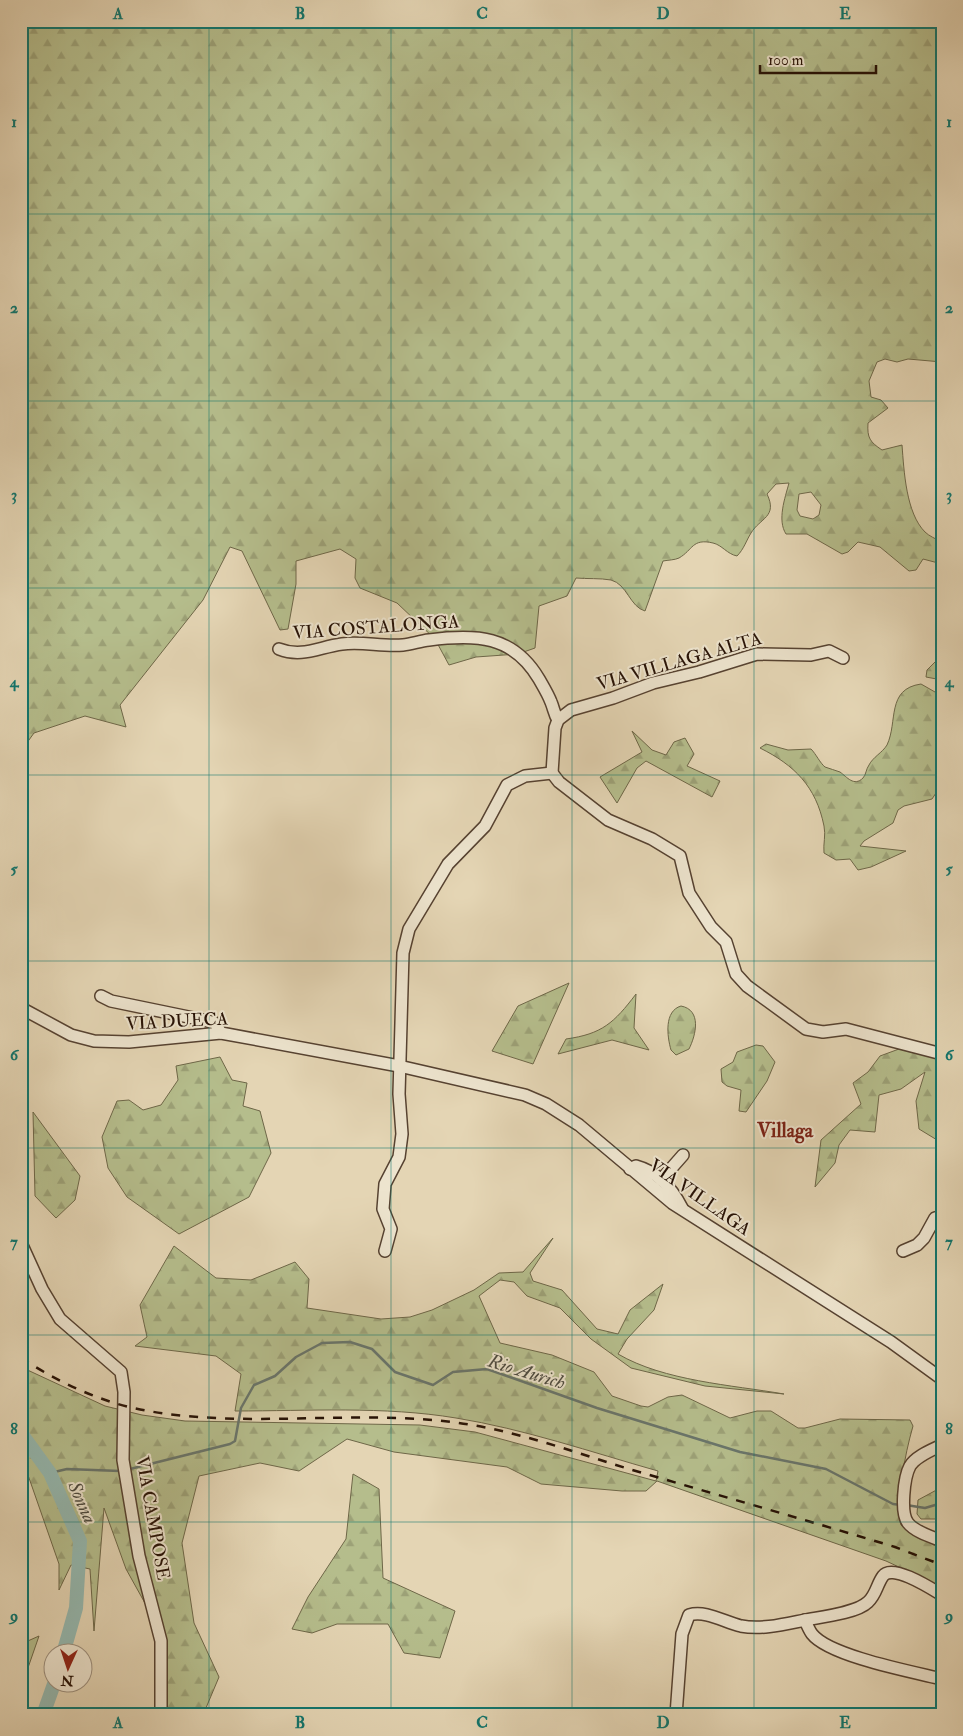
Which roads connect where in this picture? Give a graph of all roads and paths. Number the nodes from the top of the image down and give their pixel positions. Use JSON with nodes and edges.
{"nodes":[{"id":1,"x":279,"y":649,"type":"dead end"},
{"id":2,"x":843,"y":658,"type":"dead end"},
{"id":3,"x":558,"y":720,"type":"junction"},
{"id":4,"x":552,"y":773,"type":"junction"},
{"id":5,"x":101,"y":996,"type":"dead end"},
{"id":6,"x":21,"y":1008,"type":"edge"},
{"id":7,"x":222,"y":1033,"type":"junction"},
{"id":8,"x":942,"y":1054,"type":"edge"},
{"id":9,"x":399,"y":1066,"type":"junction"},
{"id":10,"x":683,"y":1155,"type":"dead end"},
{"id":11,"x":630,"y":1169,"type":"junction"},
{"id":12,"x":661,"y":1180,"type":"junction"},
{"id":13,"x":682,"y":1210,"type":"junction"},
{"id":14,"x":942,"y":1217,"type":"edge"},
{"id":15,"x":21,"y":1243,"type":"edge"},
{"id":16,"x":384,"y":1251,"type":"dead end"},
{"id":17,"x":903,"y":1251,"type":"dead end"},
{"id":18,"x":942,"y":1379,"type":"edge"},
{"id":19,"x":942,"y":1445,"type":"edge"},
{"id":20,"x":942,"y":1541,"type":"edge"},
{"id":21,"x":942,"y":1595,"type":"edge"},
{"id":22,"x":804,"y":1620,"type":"junction"},
{"id":23,"x":942,"y":1679,"type":"edge"},
{"id":24,"x":161,"y":1715,"type":"edge"},
{"id":25,"x":676,"y":1715,"type":"edge"}],
"edges":[{"from":1,"to":3,"type":"street","name":"VIA COSTALONGA"},
{"from":2,"to":3,"type":"street","name":"VIA VILLAGA ALTA"},
{"from":3,"to":4,"type":"street"},
{"from":4,"to":8,"type":"street"},
{"from":4,"to":9,"type":"street"},
{"from":5,"to":7,"type":"street"},
{"from":6,"to":7,"type":"street","name":"VIA DUECA"},
{"from":7,"to":9,"type":"street","name":"VIA DUECA"},
{"from":9,"to":11,"type":"street","name":"VIA VILLAGA"},
{"from":9,"to":16,"type":"street"},
{"from":10,"to":12,"type":"street"},
{"from":11,"to":12,"type":"street"},
{"from":11,"to":13,"type":"street","name":"VIA VILLAGA"},
{"from":12,"to":13,"type":"street"},
{"from":13,"to":18,"type":"street","name":"VIA VILLAGA"},
{"from":14,"to":17,"type":"street"},
{"from":15,"to":24,"type":"street","name":"VIA CAMPOSE"},
{"from":19,"to":20,"type":"street"},
{"from":21,"to":22,"type":"street"},
{"from":22,"to":23,"type":"street"},
{"from":22,"to":25,"type":"street"}]}
